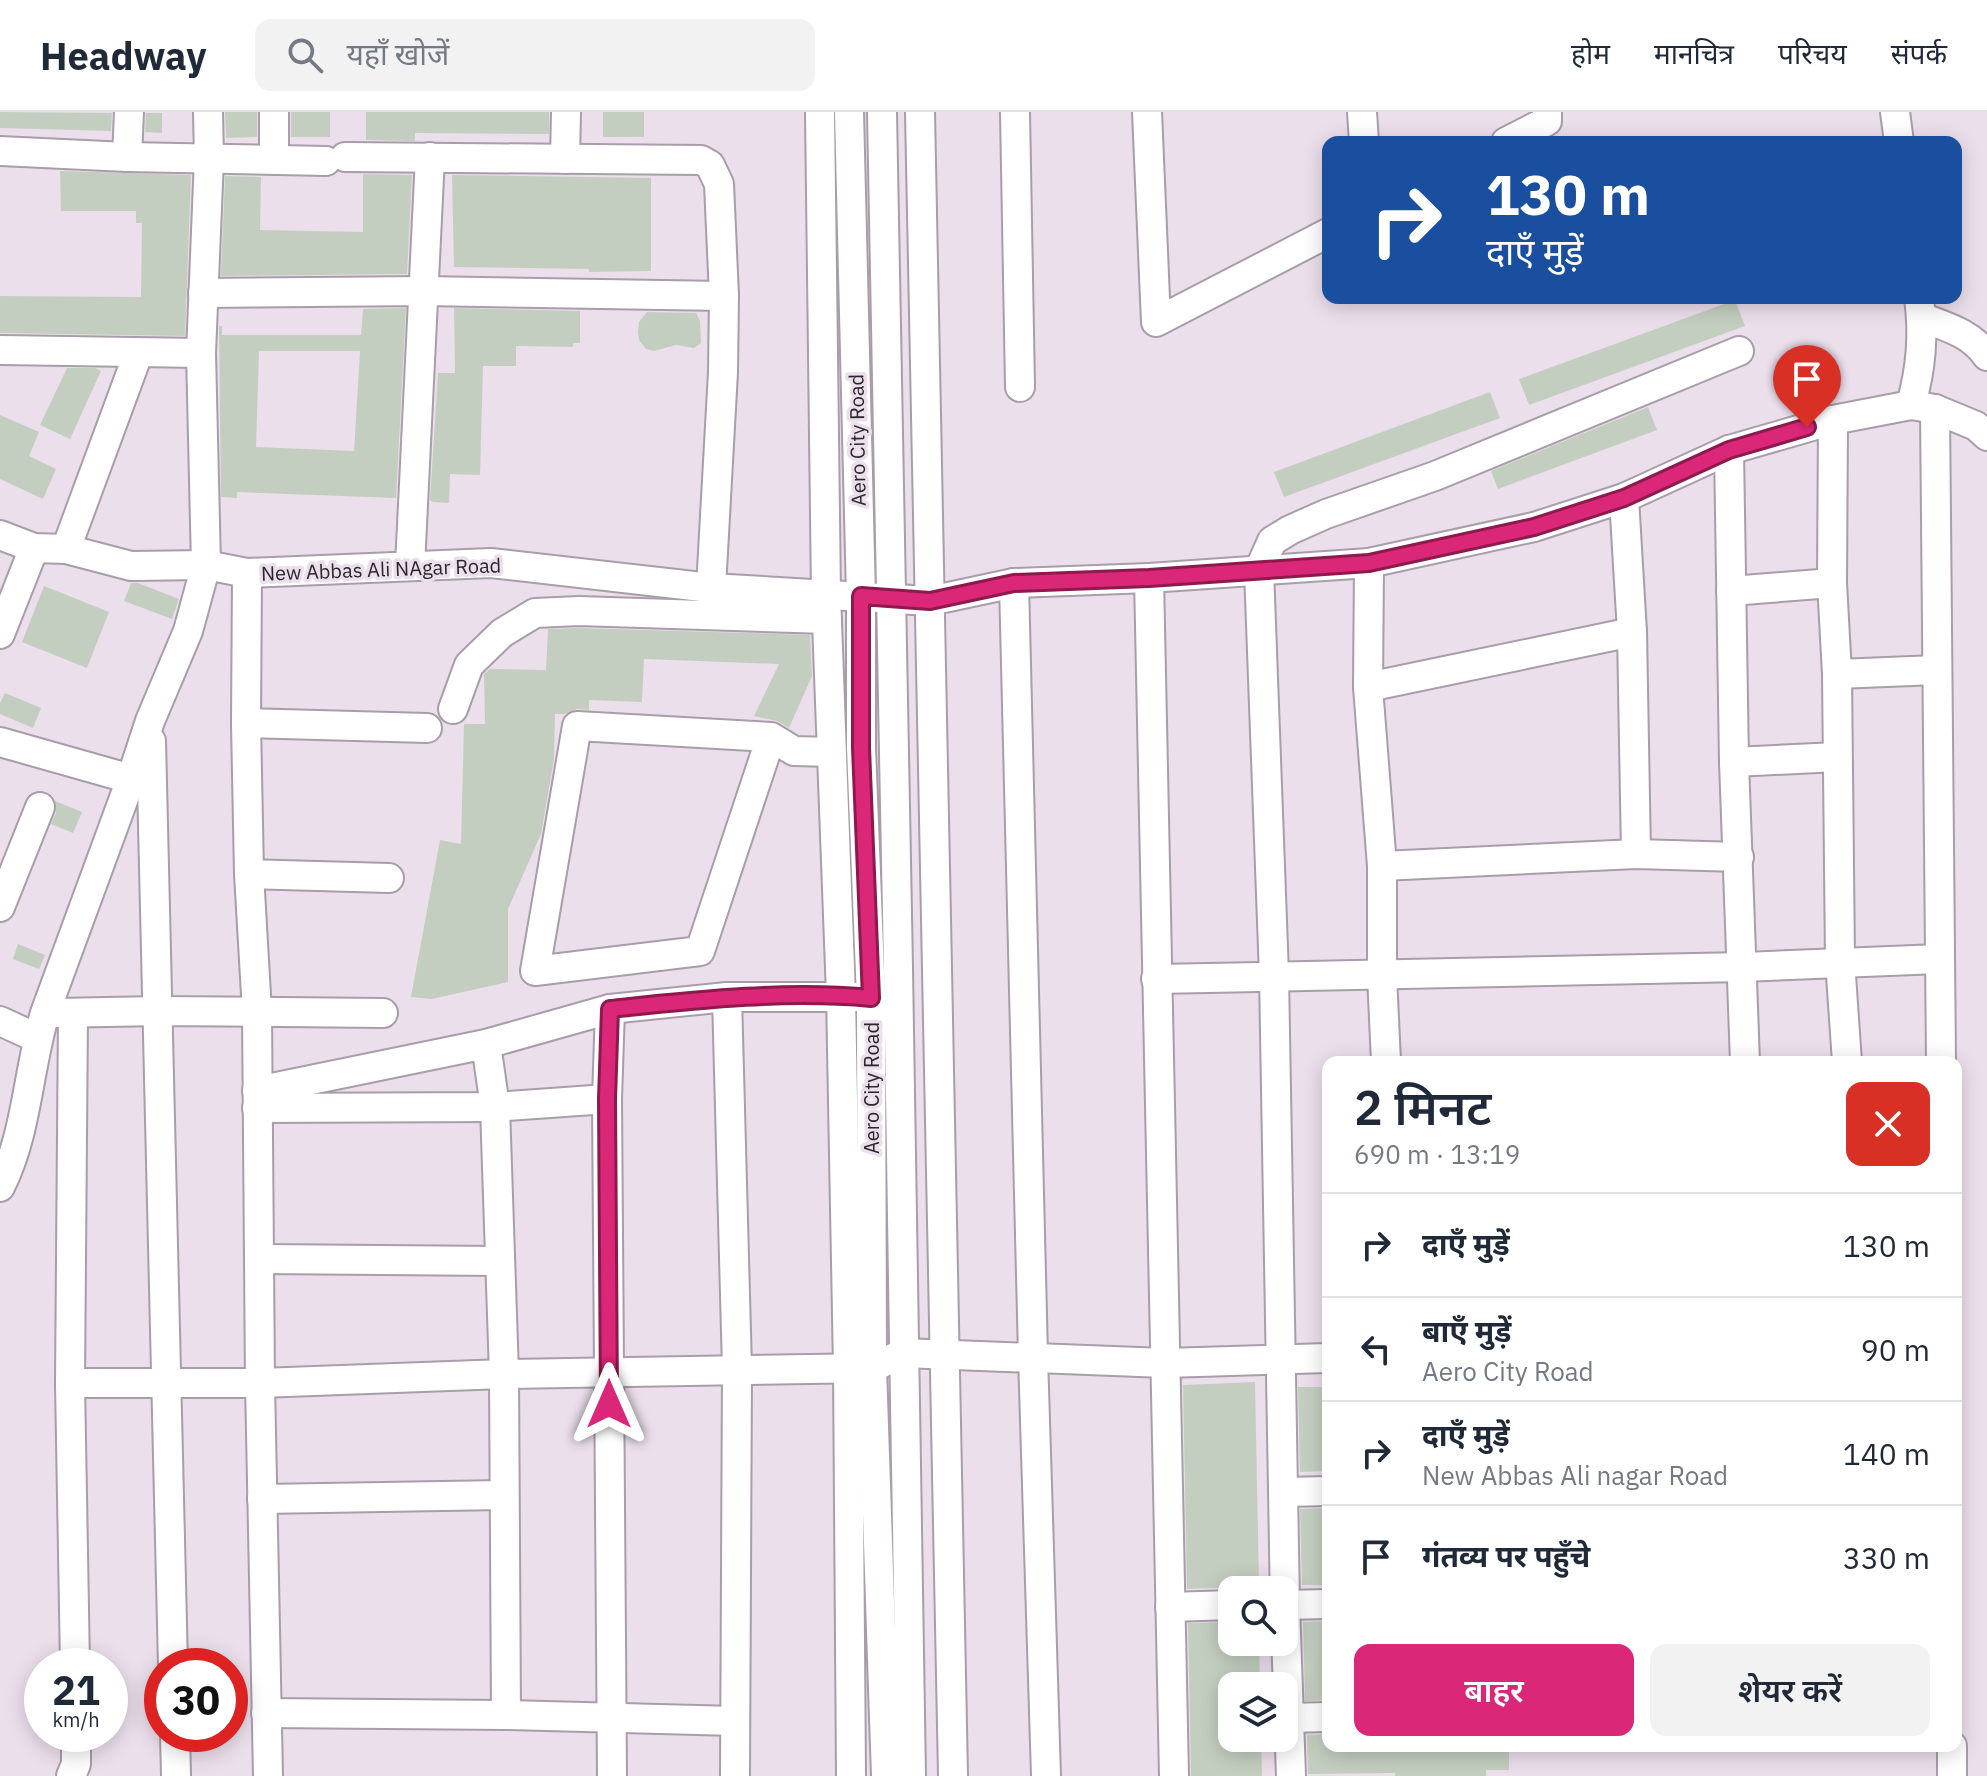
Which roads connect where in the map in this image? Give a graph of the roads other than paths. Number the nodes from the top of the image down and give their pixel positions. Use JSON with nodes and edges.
{"nodes":[{"id":1,"x":129,"y":112,"type":"edge"},
{"id":2,"x":208,"y":112,"type":"edge"},
{"id":3,"x":274,"y":112,"type":"edge"},
{"id":4,"x":566,"y":112,"type":"edge"},
{"id":5,"x":820,"y":112,"type":"edge"},
{"id":6,"x":849,"y":112,"type":"edge"},
{"id":7,"x":882,"y":112,"type":"edge"},
{"id":8,"x":920,"y":112,"type":"edge"},
{"id":9,"x":1015,"y":112,"type":"edge"},
{"id":10,"x":1147,"y":112,"type":"edge"},
{"id":11,"x":1362,"y":112,"type":"edge"},
{"id":12,"x":1547,"y":112,"type":"edge"},
{"id":13,"x":1895,"y":112,"type":"edge"},
{"id":14,"x":1364,"y":136,"type":"edge"},
{"id":15,"x":1518,"y":136,"type":"edge"},
{"id":16,"x":1898,"y":136,"type":"edge"},
{"id":17,"x":0,"y":151,"type":"edge"},
{"id":18,"x":127,"y":157,"type":"junction"},
{"id":19,"x":430,"y":157,"type":"junction"},
{"id":20,"x":209,"y":159,"type":"junction"},
{"id":21,"x":565,"y":159,"type":"junction"},
{"id":22,"x":274,"y":160,"type":"junction"},
{"id":23,"x":1322,"y":236,"type":"edge"},
{"id":24,"x":424,"y":291,"type":"junction"},
{"id":25,"x":203,"y":293,"type":"junction"},
{"id":26,"x":724,"y":296,"type":"junction"},
{"id":27,"x":1921,"y":315,"type":"edge"},
{"id":28,"x":0,"y":350,"type":"edge"},
{"id":29,"x":1739,"y":351,"type":"dead end"},
{"id":30,"x":201,"y":353,"type":"junction"},
{"id":31,"x":138,"y":354,"type":"junction"},
{"id":32,"x":1987,"y":356,"type":"edge"},
{"id":33,"x":1020,"y":387,"type":"dead end"},
{"id":34,"x":1923,"y":407,"type":"junction"},
{"id":35,"x":1833,"y":420,"type":"junction"},
{"id":36,"x":1987,"y":436,"type":"edge"},
{"id":37,"x":1729,"y":450,"type":"junction"},
{"id":38,"x":1624,"y":498,"type":"junction"},
{"id":39,"x":0,"y":535,"type":"edge"},
{"id":40,"x":34,"y":548,"type":"junction"},
{"id":41,"x":66,"y":549,"type":"junction"},
{"id":42,"x":1369,"y":563,"type":"junction"},
{"id":43,"x":206,"y":565,"type":"junction"},
{"id":44,"x":410,"y":566,"type":"junction"},
{"id":45,"x":1259,"y":570,"type":"junction"},
{"id":46,"x":247,"y":573,"type":"junction"},
{"id":47,"x":1149,"y":578,"type":"junction"},
{"id":48,"x":1014,"y":583,"type":"junction"},
{"id":49,"x":1832,"y":583,"type":"junction"},
{"id":50,"x":711,"y":588,"type":"junction"},
{"id":51,"x":1731,"y":591,"type":"junction"},
{"id":52,"x":861,"y":596,"type":"junction"},
{"id":53,"x":894,"y":598,"type":"junction"},
{"id":54,"x":930,"y":601,"type":"junction"},
{"id":55,"x":826,"y":607,"type":"junction"},
{"id":56,"x":1632,"y":632,"type":"junction"},
{"id":57,"x":0,"y":634,"type":"edge"},
{"id":58,"x":1937,"y":670,"type":"junction"},
{"id":59,"x":1837,"y":674,"type":"junction"},
{"id":60,"x":1368,"y":687,"type":"junction"},
{"id":61,"x":453,"y":709,"type":"dead end"},
{"id":62,"x":150,"y":721,"type":"junction"},
{"id":63,"x":246,"y":723,"type":"junction"},
{"id":64,"x":427,"y":728,"type":"dead end"},
{"id":65,"x":771,"y":737,"type":"junction"},
{"id":66,"x":0,"y":742,"type":"edge"},
{"id":67,"x":831,"y":752,"type":"junction"},
{"id":68,"x":1837,"y":757,"type":"junction"},
{"id":69,"x":1734,"y":762,"type":"junction"},
{"id":70,"x":131,"y":779,"type":"junction"},
{"id":71,"x":40,"y":807,"type":"dead end"},
{"id":72,"x":1636,"y":854,"type":"junction"},
{"id":73,"x":1739,"y":857,"type":"junction"},
{"id":74,"x":1382,"y":866,"type":"junction"},
{"id":75,"x":249,"y":874,"type":"junction"},
{"id":76,"x":389,"y":878,"type":"dead end"},
{"id":77,"x":0,"y":907,"type":"edge"},
{"id":78,"x":1939,"y":959,"type":"junction"},
{"id":79,"x":1840,"y":961,"type":"junction"},
{"id":80,"x":1743,"y":967,"type":"junction"},
{"id":81,"x":1274,"y":975,"type":"junction"},
{"id":82,"x":1382,"y":975,"type":"junction"},
{"id":83,"x":1156,"y":979,"type":"junction"},
{"id":84,"x":841,"y":995,"type":"junction"},
{"id":85,"x":727,"y":997,"type":"junction"},
{"id":86,"x":871,"y":998,"type":"junction"},
{"id":87,"x":610,"y":1009,"type":"junction"},
{"id":88,"x":159,"y":1011,"type":"junction"},
{"id":89,"x":257,"y":1012,"type":"junction"},
{"id":90,"x":73,"y":1013,"type":"junction"},
{"id":91,"x":383,"y":1013,"type":"dead end"},
{"id":92,"x":0,"y":1021,"type":"edge"},
{"id":93,"x":41,"y":1025,"type":"junction"},
{"id":94,"x":486,"y":1044,"type":"junction"},
{"id":95,"x":1386,"y":1056,"type":"edge"},
{"id":96,"x":1745,"y":1056,"type":"edge"},
{"id":97,"x":1847,"y":1056,"type":"edge"},
{"id":98,"x":1941,"y":1056,"type":"edge"},
{"id":99,"x":257,"y":1099,"type":"junction"},
{"id":100,"x":607,"y":1099,"type":"junction"},
{"id":101,"x":495,"y":1107,"type":"junction"},
{"id":102,"x":6,"y":1175,"type":"edge"},
{"id":103,"x":260,"y":1259,"type":"junction"},
{"id":104,"x":499,"y":1261,"type":"junction"},
{"id":105,"x":946,"y":1354,"type":"junction"},
{"id":106,"x":1033,"y":1356,"type":"junction"},
{"id":107,"x":1322,"y":1358,"type":"edge"},
{"id":108,"x":1282,"y":1359,"type":"junction"},
{"id":109,"x":1165,"y":1363,"type":"junction"},
{"id":110,"x":903,"y":1365,"type":"junction"},
{"id":111,"x":860,"y":1368,"type":"junction"},
{"id":112,"x":737,"y":1369,"type":"junction"},
{"id":113,"x":608,"y":1373,"type":"junction"},
{"id":114,"x":504,"y":1374,"type":"junction"},
{"id":115,"x":70,"y":1383,"type":"junction"},
{"id":116,"x":166,"y":1383,"type":"junction"},
{"id":117,"x":260,"y":1383,"type":"junction"},
{"id":118,"x":1322,"y":1491,"type":"edge"},
{"id":119,"x":1284,"y":1492,"type":"junction"},
{"id":120,"x":503,"y":1495,"type":"junction"},
{"id":121,"x":262,"y":1499,"type":"junction"},
{"id":122,"x":1284,"y":1576,"type":"edge"},
{"id":123,"x":1322,"y":1604,"type":"edge"},
{"id":124,"x":1218,"y":1605,"type":"edge"},
{"id":125,"x":1298,"y":1605,"type":"edge"},
{"id":126,"x":1170,"y":1607,"type":"junction"},
{"id":127,"x":75,"y":1648,"type":"edge"},
{"id":128,"x":173,"y":1648,"type":"edge"},
{"id":129,"x":266,"y":1713,"type":"junction"},
{"id":130,"x":506,"y":1715,"type":"junction"},
{"id":131,"x":1322,"y":1717,"type":"edge"},
{"id":132,"x":1298,"y":1718,"type":"edge"},
{"id":133,"x":612,"y":1720,"type":"junction"},
{"id":134,"x":735,"y":1721,"type":"junction"},
{"id":135,"x":76,"y":1752,"type":"edge"},
{"id":136,"x":175,"y":1752,"type":"edge"},
{"id":137,"x":1290,"y":1752,"type":"edge"},
{"id":138,"x":1952,"y":1752,"type":"edge"},
{"id":139,"x":71,"y":1776,"type":"edge"},
{"id":140,"x":176,"y":1776,"type":"edge"},
{"id":141,"x":268,"y":1776,"type":"edge"},
{"id":142,"x":612,"y":1776,"type":"edge"},
{"id":143,"x":735,"y":1776,"type":"edge"},
{"id":144,"x":851,"y":1776,"type":"edge"},
{"id":145,"x":886,"y":1776,"type":"edge"},
{"id":146,"x":911,"y":1776,"type":"edge"},
{"id":147,"x":953,"y":1776,"type":"edge"},
{"id":148,"x":1046,"y":1776,"type":"edge"},
{"id":149,"x":1174,"y":1776,"type":"edge"},
{"id":150,"x":1291,"y":1776,"type":"edge"},
{"id":151,"x":1952,"y":1776,"type":"edge"}],
"edges":[{"from":1,"to":18,"type":"street"},
{"from":2,"to":20,"type":"street"},
{"from":3,"to":22,"type":"street"},
{"from":4,"to":21,"type":"street"},
{"from":5,"to":55,"type":"street"},
{"from":6,"to":52,"type":"street","name":"Aero City Road"},
{"from":7,"to":53,"type":"street","name":"Aero City Road"},
{"from":8,"to":54,"type":"street"},
{"from":9,"to":33,"type":"street"},
{"from":10,"to":23,"type":"street"},
{"from":11,"to":14,"type":"street"},
{"from":12,"to":15,"type":"street"},
{"from":13,"to":16,"type":"street"},
{"from":17,"to":18,"type":"street"},
{"from":18,"to":20,"type":"street"},
{"from":19,"to":21,"type":"street"},
{"from":19,"to":22,"type":"street"},
{"from":19,"to":24,"type":"street"},
{"from":20,"to":22,"type":"street"},
{"from":20,"to":25,"type":"street"},
{"from":21,"to":26,"type":"street"},
{"from":24,"to":25,"type":"street"},
{"from":24,"to":26,"type":"street"},
{"from":24,"to":44,"type":"street"},
{"from":25,"to":30,"type":"street"},
{"from":26,"to":50,"type":"street"},
{"from":27,"to":32,"type":"street"},
{"from":27,"to":34,"type":"street"},
{"from":28,"to":31,"type":"street"},
{"from":29,"to":45,"type":"street"},
{"from":30,"to":31,"type":"street"},
{"from":30,"to":43,"type":"street"},
{"from":31,"to":41,"type":"street"},
{"from":34,"to":35,"type":"street"},
{"from":34,"to":36,"type":"street"},
{"from":34,"to":58,"type":"street"},
{"from":35,"to":37,"type":"street"},
{"from":35,"to":49,"type":"street"},
{"from":37,"to":38,"type":"street"},
{"from":37,"to":51,"type":"street"},
{"from":38,"to":42,"type":"street"},
{"from":38,"to":56,"type":"street"},
{"from":39,"to":40,"type":"street","name":"New Abbas Ali NAgar Road"},
{"from":40,"to":41,"type":"street","name":"New Abbas Ali NAgar Road"},
{"from":40,"to":57,"type":"street"},
{"from":41,"to":43,"type":"street","name":"New Abbas Ali NAgar Road"},
{"from":42,"to":45,"type":"street"},
{"from":42,"to":60,"type":"street"},
{"from":43,"to":46,"type":"street","name":"New Abbas Ali NAgar Road"},
{"from":43,"to":62,"type":"street"},
{"from":44,"to":46,"type":"street","name":"New Abbas Ali NAgar Road"},
{"from":44,"to":50,"type":"street","name":"New Abbas Ali NAgar Road"},
{"from":45,"to":47,"type":"street"},
{"from":45,"to":81,"type":"street"},
{"from":46,"to":63,"type":"street"},
{"from":47,"to":48,"type":"street"},
{"from":47,"to":83,"type":"street"},
{"from":48,"to":54,"type":"street"},
{"from":48,"to":106,"type":"street"},
{"from":49,"to":51,"type":"street"},
{"from":49,"to":59,"type":"street"},
{"from":50,"to":55,"type":"street","name":"New Abbas Ali NAgar Road"},
{"from":51,"to":69,"type":"street"},
{"from":52,"to":53,"type":"street","name":"New Abbas Ali NAgar Road"},
{"from":52,"to":55,"type":"street","name":"New Abbas Ali NAgar Road"},
{"from":52,"to":86,"type":"street","name":"Aero City Road"},
{"from":53,"to":54,"type":"street"},
{"from":53,"to":110,"type":"street","name":"Aero City Road"},
{"from":54,"to":105,"type":"street"},
{"from":55,"to":61,"type":"street"},
{"from":55,"to":67,"type":"street"},
{"from":56,"to":60,"type":"street"},
{"from":56,"to":72,"type":"street"},
{"from":58,"to":59,"type":"street"},
{"from":58,"to":78,"type":"street"},
{"from":59,"to":68,"type":"street"},
{"from":60,"to":74,"type":"street"},
{"from":62,"to":70,"type":"street"},
{"from":62,"to":88,"type":"street"},
{"from":63,"to":64,"type":"street"},
{"from":63,"to":75,"type":"street"},
{"from":65,"to":65,"type":"street"},
{"from":65,"to":67,"type":"street"},
{"from":66,"to":70,"type":"street"},
{"from":67,"to":84,"type":"street"},
{"from":68,"to":69,"type":"street"},
{"from":68,"to":79,"type":"street"},
{"from":69,"to":73,"type":"street"},
{"from":70,"to":93,"type":"street"},
{"from":71,"to":77,"type":"street"},
{"from":72,"to":73,"type":"street"},
{"from":72,"to":74,"type":"street"},
{"from":73,"to":80,"type":"street"},
{"from":74,"to":82,"type":"street"},
{"from":75,"to":76,"type":"street"},
{"from":75,"to":89,"type":"street"},
{"from":78,"to":79,"type":"street"},
{"from":78,"to":98,"type":"street"},
{"from":79,"to":80,"type":"street"},
{"from":79,"to":97,"type":"street"},
{"from":80,"to":82,"type":"street"},
{"from":80,"to":96,"type":"street"},
{"from":81,"to":82,"type":"street"},
{"from":81,"to":83,"type":"street"},
{"from":81,"to":108,"type":"street"},
{"from":82,"to":95,"type":"street"},
{"from":83,"to":109,"type":"street"},
{"from":84,"to":85,"type":"street"},
{"from":84,"to":86,"type":"street"},
{"from":84,"to":111,"type":"street"},
{"from":85,"to":87,"type":"street"},
{"from":85,"to":112,"type":"street"},
{"from":86,"to":111,"type":"street","name":"Aero City Road"},
{"from":87,"to":94,"type":"street"},
{"from":87,"to":100,"type":"street"},
{"from":88,"to":89,"type":"street"},
{"from":88,"to":90,"type":"street"},
{"from":88,"to":116,"type":"street"},
{"from":89,"to":91,"type":"street"},
{"from":89,"to":99,"type":"street"},
{"from":90,"to":93,"type":"street"},
{"from":90,"to":115,"type":"street"},
{"from":92,"to":93,"type":"street"},
{"from":93,"to":102,"type":"street"},
{"from":94,"to":99,"type":"street"},
{"from":94,"to":101,"type":"street"},
{"from":99,"to":101,"type":"street"},
{"from":99,"to":103,"type":"street"},
{"from":100,"to":101,"type":"street"},
{"from":100,"to":113,"type":"street"},
{"from":101,"to":104,"type":"street"},
{"from":103,"to":104,"type":"street"},
{"from":103,"to":117,"type":"street"},
{"from":104,"to":114,"type":"street"},
{"from":105,"to":106,"type":"street"},
{"from":105,"to":110,"type":"street"},
{"from":105,"to":147,"type":"street"},
{"from":106,"to":109,"type":"street"},
{"from":106,"to":148,"type":"street"},
{"from":107,"to":108,"type":"street"},
{"from":108,"to":109,"type":"street"},
{"from":108,"to":119,"type":"street"},
{"from":109,"to":126,"type":"street"},
{"from":110,"to":111,"type":"street"},
{"from":110,"to":146,"type":"street","name":"Aero City Road"},
{"from":111,"to":112,"type":"street"},
{"from":111,"to":144,"type":"street"},
{"from":111,"to":145,"type":"street","name":"Aero City Road"},
{"from":112,"to":113,"type":"street"},
{"from":112,"to":134,"type":"street"},
{"from":113,"to":114,"type":"street"},
{"from":113,"to":133,"type":"street"},
{"from":114,"to":117,"type":"street"},
{"from":114,"to":120,"type":"street"},
{"from":115,"to":116,"type":"street"},
{"from":115,"to":127,"type":"street"},
{"from":116,"to":117,"type":"street"},
{"from":116,"to":128,"type":"street"},
{"from":117,"to":121,"type":"street"},
{"from":118,"to":119,"type":"street"},
{"from":119,"to":122,"type":"street"},
{"from":120,"to":121,"type":"street"},
{"from":120,"to":130,"type":"street"},
{"from":121,"to":129,"type":"street"},
{"from":123,"to":125,"type":"street"},
{"from":124,"to":126,"type":"street"},
{"from":126,"to":149,"type":"street"},
{"from":129,"to":130,"type":"street"},
{"from":129,"to":141,"type":"street"},
{"from":130,"to":133,"type":"street"},
{"from":131,"to":132,"type":"street"},
{"from":133,"to":134,"type":"street"},
{"from":133,"to":142,"type":"street"},
{"from":134,"to":143,"type":"street"},
{"from":135,"to":139,"type":"street"},
{"from":136,"to":140,"type":"street"},
{"from":137,"to":150,"type":"street"},
{"from":138,"to":151,"type":"street"}]}
